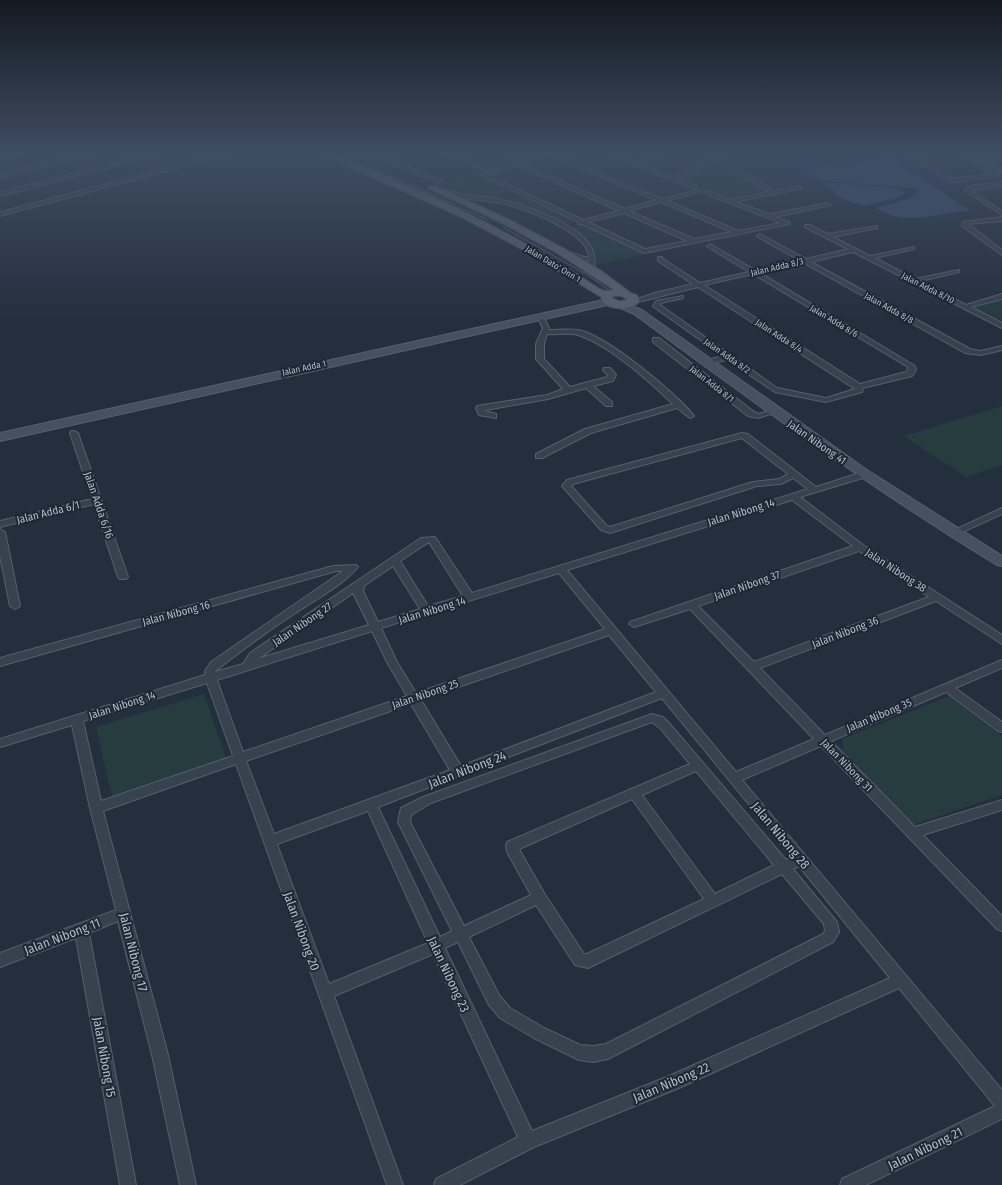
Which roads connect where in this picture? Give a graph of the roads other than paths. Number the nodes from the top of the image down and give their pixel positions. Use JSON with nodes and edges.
{"nodes":[{"id":1,"x":18,"y":209,"type":"edge"},
{"id":2,"x":451,"y":209,"type":"edge"},
{"id":3,"x":481,"y":209,"type":"edge"},
{"id":4,"x":481,"y":209,"type":"edge"},
{"id":5,"x":526,"y":209,"type":"edge"},
{"id":6,"x":555,"y":209,"type":"edge"},
{"id":7,"x":618,"y":209,"type":"edge"},
{"id":8,"x":628,"y":209,"type":"edge"},
{"id":9,"x":684,"y":209,"type":"edge"},
{"id":10,"x":752,"y":209,"type":"edge"},
{"id":11,"x":805,"y":209,"type":"edge"},
{"id":12,"x":622,"y":211,"type":"junction"},
{"id":13,"x":486,"y":212,"type":"junction"},
{"id":14,"x":0,"y":214,"type":"edge"},
{"id":15,"x":769,"y":216,"type":"junction"},
{"id":16,"x":1002,"y":219,"type":"edge"},
{"id":17,"x":505,"y":221,"type":"junction"},
{"id":18,"x":582,"y":222,"type":"junction"},
{"id":19,"x":486,"y":226,"type":"junction"},
{"id":20,"x":564,"y":226,"type":"junction"},
{"id":21,"x":807,"y":226,"type":"dead end"},
{"id":22,"x":875,"y":227,"type":"dead end"},
{"id":23,"x":740,"y":233,"type":"junction"},
{"id":24,"x":760,"y":236,"type":"dead end"},
{"id":25,"x":828,"y":236,"type":"junction"},
{"id":26,"x":694,"y":242,"type":"junction"},
{"id":27,"x":710,"y":246,"type":"dead end"},
{"id":28,"x":912,"y":248,"type":"dead end"},
{"id":29,"x":854,"y":250,"type":"junction"},
{"id":30,"x":561,"y":251,"type":"junction"},
{"id":31,"x":1002,"y":253,"type":"edge"},
{"id":32,"x":592,"y":258,"type":"junction"},
{"id":33,"x":660,"y":258,"type":"dead end"},
{"id":34,"x":869,"y":258,"type":"junction"},
{"id":35,"x":805,"y":261,"type":"junction"},
{"id":36,"x":957,"y":271,"type":"dead end"},
{"id":37,"x":596,"y":272,"type":"junction"},
{"id":38,"x":754,"y":272,"type":"junction"},
{"id":39,"x":914,"y":281,"type":"junction"},
{"id":40,"x":699,"y":285,"type":"junction"},
{"id":41,"x":672,"y":291,"type":"junction"},
{"id":42,"x":1001,"y":296,"type":"dead end"},
{"id":43,"x":608,"y":299,"type":"junction"},
{"id":44,"x":630,"y":301,"type":"junction"},
{"id":45,"x":965,"y":307,"type":"junction"},
{"id":46,"x":540,"y":316,"type":"junction"},
{"id":47,"x":1002,"y":326,"type":"edge"},
{"id":48,"x":545,"y":330,"type":"junction"},
{"id":49,"x":670,"y":336,"type":"junction"},
{"id":50,"x":1002,"y":348,"type":"edge"},
{"id":51,"x":728,"y":357,"type":"junction"},
{"id":52,"x":707,"y":363,"type":"junction"},
{"id":53,"x":607,"y":370,"type":"dead end"},
{"id":54,"x":912,"y":370,"type":"joint"},
{"id":55,"x":588,"y":385,"type":"junction"},
{"id":56,"x":859,"y":387,"type":"junction"},
{"id":57,"x":568,"y":390,"type":"junction"},
{"id":58,"x":609,"y":404,"type":"dead end"},
{"id":59,"x":677,"y":405,"type":"junction"},
{"id":60,"x":773,"y":412,"type":"junction"},
{"id":61,"x":493,"y":416,"type":"dead end"},
{"id":62,"x":690,"y":416,"type":"dead end"},
{"id":63,"x":74,"y":433,"type":"dead end"},
{"id":64,"x":0,"y":437,"type":"edge"},
{"id":65,"x":539,"y":456,"type":"dead end"},
{"id":66,"x":793,"y":474,"type":"junction"},
{"id":67,"x":863,"y":475,"type":"junction"},
{"id":68,"x":779,"y":481,"type":"junction"},
{"id":69,"x":811,"y":488,"type":"junction"},
{"id":70,"x":793,"y":496,"type":"junction"},
{"id":71,"x":97,"y":500,"type":"junction"},
{"id":72,"x":1002,"y":511,"type":"edge"},
{"id":73,"x":0,"y":524,"type":"edge"},
{"id":74,"x":0,"y":532,"type":"edge"},
{"id":75,"x":953,"y":533,"type":"junction"},
{"id":76,"x":860,"y":547,"type":"junction"},
{"id":77,"x":395,"y":560,"type":"junction"},
{"id":78,"x":1002,"y":562,"type":"edge"},
{"id":79,"x":561,"y":569,"type":"junction"},
{"id":80,"x":123,"y":577,"type":"dead end"},
{"id":81,"x":360,"y":585,"type":"junction"},
{"id":82,"x":470,"y":598,"type":"junction"},
{"id":83,"x":937,"y":598,"type":"junction"},
{"id":84,"x":691,"y":604,"type":"junction"},
{"id":85,"x":15,"y":606,"type":"dead end"},
{"id":86,"x":426,"y":611,"type":"junction"},
{"id":87,"x":634,"y":624,"type":"dead end"},
{"id":88,"x":374,"y":627,"type":"junction"},
{"id":89,"x":612,"y":630,"type":"junction"},
{"id":90,"x":1002,"y":640,"type":"edge"},
{"id":91,"x":0,"y":662,"type":"edge"},
{"id":92,"x":1002,"y":664,"type":"edge"},
{"id":93,"x":247,"y":666,"type":"junction"},
{"id":94,"x":752,"y":667,"type":"junction"},
{"id":95,"x":210,"y":677,"type":"junction"},
{"id":96,"x":946,"y":687,"type":"junction"},
{"id":97,"x":664,"y":694,"type":"junction"},
{"id":98,"x":414,"y":698,"type":"junction"},
{"id":99,"x":77,"y":720,"type":"junction"},
{"id":100,"x":1002,"y":728,"type":"edge"},
{"id":101,"x":822,"y":740,"type":"junction"},
{"id":102,"x":0,"y":743,"type":"edge"},
{"id":103,"x":240,"y":759,"type":"junction"},
{"id":104,"x":699,"y":765,"type":"junction"},
{"id":105,"x":458,"y":772,"type":"junction"},
{"id":106,"x":734,"y":778,"type":"junction"},
{"id":107,"x":634,"y":792,"type":"junction"},
{"id":108,"x":371,"y":805,"type":"junction"},
{"id":109,"x":1002,"y":805,"type":"edge"},
{"id":110,"x":96,"y":808,"type":"junction"},
{"id":111,"x":914,"y":833,"type":"junction"},
{"id":112,"x":270,"y":841,"type":"junction"},
{"id":113,"x":801,"y":859,"type":"junction"},
{"id":114,"x":784,"y":868,"type":"junction"},
{"id":115,"x":539,"y":897,"type":"junction"},
{"id":116,"x":714,"y":901,"type":"junction"},
{"id":117,"x":124,"y":913,"type":"junction"},
{"id":118,"x":1002,"y":926,"type":"edge"},
{"id":119,"x":81,"y":929,"type":"junction"},
{"id":120,"x":460,"y":934,"type":"junction"},
{"id":121,"x":436,"y":946,"type":"junction"},
{"id":122,"x":0,"y":960,"type":"edge"},
{"id":123,"x":902,"y":980,"type":"junction"},
{"id":124,"x":325,"y":993,"type":"junction"},
{"id":125,"x":1002,"y":1102,"type":"edge"},
{"id":126,"x":1002,"y":1111,"type":"edge"},
{"id":127,"x":528,"y":1141,"type":"junction"},
{"id":128,"x":128,"y":1185,"type":"edge"},
{"id":129,"x":188,"y":1185,"type":"edge"},
{"id":130,"x":395,"y":1185,"type":"edge"},
{"id":131,"x":442,"y":1185,"type":"edge"},
{"id":132,"x":848,"y":1185,"type":"edge"}],
"edges":[{"from":1,"to":14,"type":"street"},
{"from":2,"to":19,"type":"main road","name":"Jalan Dato' Onn 1"},
{"from":3,"to":13,"type":"main road","name":"Jalan Dato' Onn 1"},
{"from":4,"to":13,"type":"street"},
{"from":5,"to":20,"type":"street"},
{"from":6,"to":18,"type":"street"},
{"from":7,"to":12,"type":"street"},
{"from":8,"to":12,"type":"street"},
{"from":9,"to":23,"type":"street"},
{"from":10,"to":15,"type":"street"},
{"from":11,"to":15,"type":"street"},
{"from":12,"to":18,"type":"street"},
{"from":12,"to":26,"type":"street"},
{"from":13,"to":17,"type":"main road","name":"Jalan Dato' Onn 1"},
{"from":15,"to":23,"type":"street"},
{"from":16,"to":31,"type":"street"},
{"from":17,"to":19,"type":"main road"},
{"from":17,"to":30,"type":"main road","name":"Jalan Dato' Onn 1"},
{"from":18,"to":20,"type":"street"},
{"from":18,"to":26,"type":"street"},
{"from":19,"to":43,"type":"main road","name":"Jalan Dato' Onn 1"},
{"from":20,"to":32,"type":"street"},
{"from":21,"to":25,"type":"street","name":"Jalan Adda 8/10"},
{"from":22,"to":25,"type":"street"},
{"from":23,"to":26,"type":"street"},
{"from":24,"to":35,"type":"street","name":"Jalan Adda 8/8"},
{"from":25,"to":29,"type":"street","name":"Jalan Adda 8/10"},
{"from":27,"to":38,"type":"street","name":"Jalan Adda 8/6"},
{"from":28,"to":34,"type":"street"},
{"from":29,"to":34,"type":"street","name":"Jalan Adda 8/10"},
{"from":29,"to":35,"type":"street","name":"Jalan Adda 8/3"},
{"from":30,"to":32,"type":"street"},
{"from":30,"to":37,"type":"main road","name":"Jalan Dato' Onn 1"},
{"from":32,"to":37,"type":"street"},
{"from":33,"to":40,"type":"street","name":"Jalan Adda 8/4"},
{"from":34,"to":39,"type":"street","name":"Jalan Adda 8/10"},
{"from":35,"to":38,"type":"street","name":"Jalan Adda 8/3"},
{"from":35,"to":50,"type":"street","name":"Jalan Adda 8/8"},
{"from":36,"to":39,"type":"street"},
{"from":37,"to":44,"type":"main road","name":"Jalan Dato' Onn 1"},
{"from":38,"to":40,"type":"street","name":"Jalan Adda 8/3"},
{"from":38,"to":54,"type":"street","name":"Jalan Adda 8/6"},
{"from":39,"to":45,"type":"street","name":"Jalan Adda 8/10"},
{"from":40,"to":41,"type":"street","name":"Jalan Adda 8/3"},
{"from":40,"to":56,"type":"street","name":"Jalan Adda 8/4"},
{"from":41,"to":44,"type":"street","name":"Jalan Adda 8/3"},
{"from":41,"to":51,"type":"street","name":"Jalan Adda 8/2"},
{"from":42,"to":45,"type":"street"},
{"from":43,"to":44,"type":"main road","name":"Jalan Dato' Onn 1"},
{"from":43,"to":46,"type":"street","name":"Jalan Adda 1"},
{"from":44,"to":49,"type":"street","name":"Jalan Nibong 41"},
{"from":45,"to":47,"type":"street","name":"Jalan Adda 8/10"},
{"from":46,"to":48,"type":"street"},
{"from":46,"to":64,"type":"street","name":"Jalan Adda 1"},
{"from":48,"to":57,"type":"street"},
{"from":48,"to":59,"type":"street"},
{"from":49,"to":52,"type":"street","name":"Jalan Nibong 41"},
{"from":49,"to":60,"type":"street","name":"Jalan Adda 8/1"},
{"from":51,"to":52,"type":"street"},
{"from":51,"to":56,"type":"street","name":"Jalan Adda 8/2"},
{"from":52,"to":60,"type":"street","name":"Jalan Nibong 41"},
{"from":53,"to":55,"type":"street"},
{"from":54,"to":56,"type":"street","name":"Jalan Adda 8/2"},
{"from":55,"to":57,"type":"street"},
{"from":55,"to":58,"type":"street"},
{"from":57,"to":61,"type":"street"},
{"from":59,"to":62,"type":"street"},
{"from":59,"to":65,"type":"street"},
{"from":60,"to":67,"type":"street","name":"Jalan Nibong 41"},
{"from":63,"to":71,"type":"street","name":"Jalan Adda 6/16"},
{"from":66,"to":68,"type":"street"},
{"from":66,"to":68,"type":"street"},
{"from":66,"to":69,"type":"street"},
{"from":67,"to":69,"type":"street","name":"Jalan Nibong 14"},
{"from":67,"to":75,"type":"street","name":"Jalan Nibong 41"},
{"from":68,"to":69,"type":"street"},
{"from":69,"to":70,"type":"street","name":"Jalan Nibong 14"},
{"from":70,"to":76,"type":"street","name":"Jalan Nibong 38"},
{"from":70,"to":79,"type":"street","name":"Jalan Nibong 14"},
{"from":71,"to":73,"type":"street","name":"Jalan Adda 6/1"},
{"from":71,"to":80,"type":"street","name":"Jalan Adda 6/16"},
{"from":72,"to":75,"type":"street"},
{"from":74,"to":85,"type":"street"},
{"from":75,"to":78,"type":"street","name":"Jalan Nibong 41"},
{"from":76,"to":83,"type":"street","name":"Jalan Nibong 38"},
{"from":76,"to":84,"type":"street","name":"Jalan Nibong 37"},
{"from":77,"to":81,"type":"street","name":"Jalan Nibong 27"},
{"from":77,"to":82,"type":"street","name":"Jalan Nibong 27"},
{"from":77,"to":86,"type":"street"},
{"from":79,"to":82,"type":"street","name":"Jalan Nibong 14"},
{"from":79,"to":89,"type":"street","name":"Jalan Nibong 28"},
{"from":81,"to":88,"type":"street"},
{"from":81,"to":93,"type":"street","name":"Jalan Nibong 27"},
{"from":82,"to":86,"type":"street","name":"Jalan Nibong 14"},
{"from":83,"to":90,"type":"street","name":"Jalan Nibong 38"},
{"from":83,"to":94,"type":"street","name":"Jalan Nibong 36"},
{"from":84,"to":87,"type":"street","name":"Jalan Nibong 37"},
{"from":84,"to":94,"type":"street","name":"Jalan Nibong 31"},
{"from":86,"to":88,"type":"street","name":"Jalan Nibong 14"},
{"from":88,"to":93,"type":"street","name":"Jalan Nibong 14"},
{"from":88,"to":98,"type":"street"},
{"from":89,"to":97,"type":"street","name":"Jalan Nibong 28"},
{"from":89,"to":98,"type":"street","name":"Jalan Nibong 25"},
{"from":91,"to":95,"type":"street","name":"Jalan Nibong 16"},
{"from":92,"to":96,"type":"street","name":"Jalan Nibong 35"},
{"from":93,"to":95,"type":"street","name":"Jalan Nibong 14"},
{"from":94,"to":101,"type":"street","name":"Jalan Nibong 31"},
{"from":95,"to":99,"type":"street","name":"Jalan Nibong 14"},
{"from":95,"to":103,"type":"street","name":"Jalan Nibong 20"},
{"from":96,"to":100,"type":"street"},
{"from":96,"to":101,"type":"street","name":"Jalan Nibong 35"},
{"from":97,"to":105,"type":"street","name":"Jalan Nibong 24"},
{"from":97,"to":106,"type":"street","name":"Jalan Nibong 28"},
{"from":98,"to":103,"type":"street","name":"Jalan Nibong 25"},
{"from":98,"to":105,"type":"street"},
{"from":99,"to":102,"type":"street","name":"Jalan Nibong 14"},
{"from":99,"to":110,"type":"street","name":"Jalan Nibong 17"},
{"from":101,"to":106,"type":"street","name":"Jalan Nibong 35"},
{"from":101,"to":111,"type":"street","name":"Jalan Nibong 31"},
{"from":103,"to":110,"type":"street","name":"Jalan Nibong 25"},
{"from":103,"to":112,"type":"street","name":"Jalan Nibong 20"},
{"from":104,"to":107,"type":"street"},
{"from":104,"to":114,"type":"street"},
{"from":104,"to":120,"type":"street"},
{"from":105,"to":108,"type":"street","name":"Jalan Nibong 24"},
{"from":106,"to":113,"type":"street","name":"Jalan Nibong 28"},
{"from":107,"to":115,"type":"street"},
{"from":107,"to":116,"type":"street"},
{"from":108,"to":112,"type":"street","name":"Jalan Nibong 24"},
{"from":108,"to":121,"type":"street","name":"Jalan Nibong 23"},
{"from":109,"to":111,"type":"street"},
{"from":110,"to":117,"type":"street","name":"Jalan Nibong 17"},
{"from":111,"to":118,"type":"street","name":"Jalan Nibong 31"},
{"from":112,"to":124,"type":"street","name":"Jalan Nibong 20"},
{"from":113,"to":114,"type":"street"},
{"from":113,"to":123,"type":"street","name":"Jalan Nibong 28"},
{"from":114,"to":116,"type":"street"},
{"from":114,"to":120,"type":"street"},
{"from":115,"to":116,"type":"street"},
{"from":115,"to":120,"type":"street"},
{"from":117,"to":119,"type":"street","name":"Jalan Nibong 11"},
{"from":117,"to":129,"type":"street","name":"Jalan Nibong 17"},
{"from":119,"to":122,"type":"street","name":"Jalan Nibong 11"},
{"from":119,"to":128,"type":"street","name":"Jalan Nibong 15"},
{"from":120,"to":121,"type":"street"},
{"from":121,"to":124,"type":"street"},
{"from":121,"to":127,"type":"street","name":"Jalan Nibong 23"},
{"from":123,"to":125,"type":"street","name":"Jalan Nibong 28"},
{"from":123,"to":127,"type":"street","name":"Jalan Nibong 22"},
{"from":124,"to":130,"type":"street","name":"Jalan Nibong 20"},
{"from":126,"to":132,"type":"street","name":"Jalan Nibong 21"},
{"from":127,"to":131,"type":"street","name":"Jalan Nibong 22"}]}
